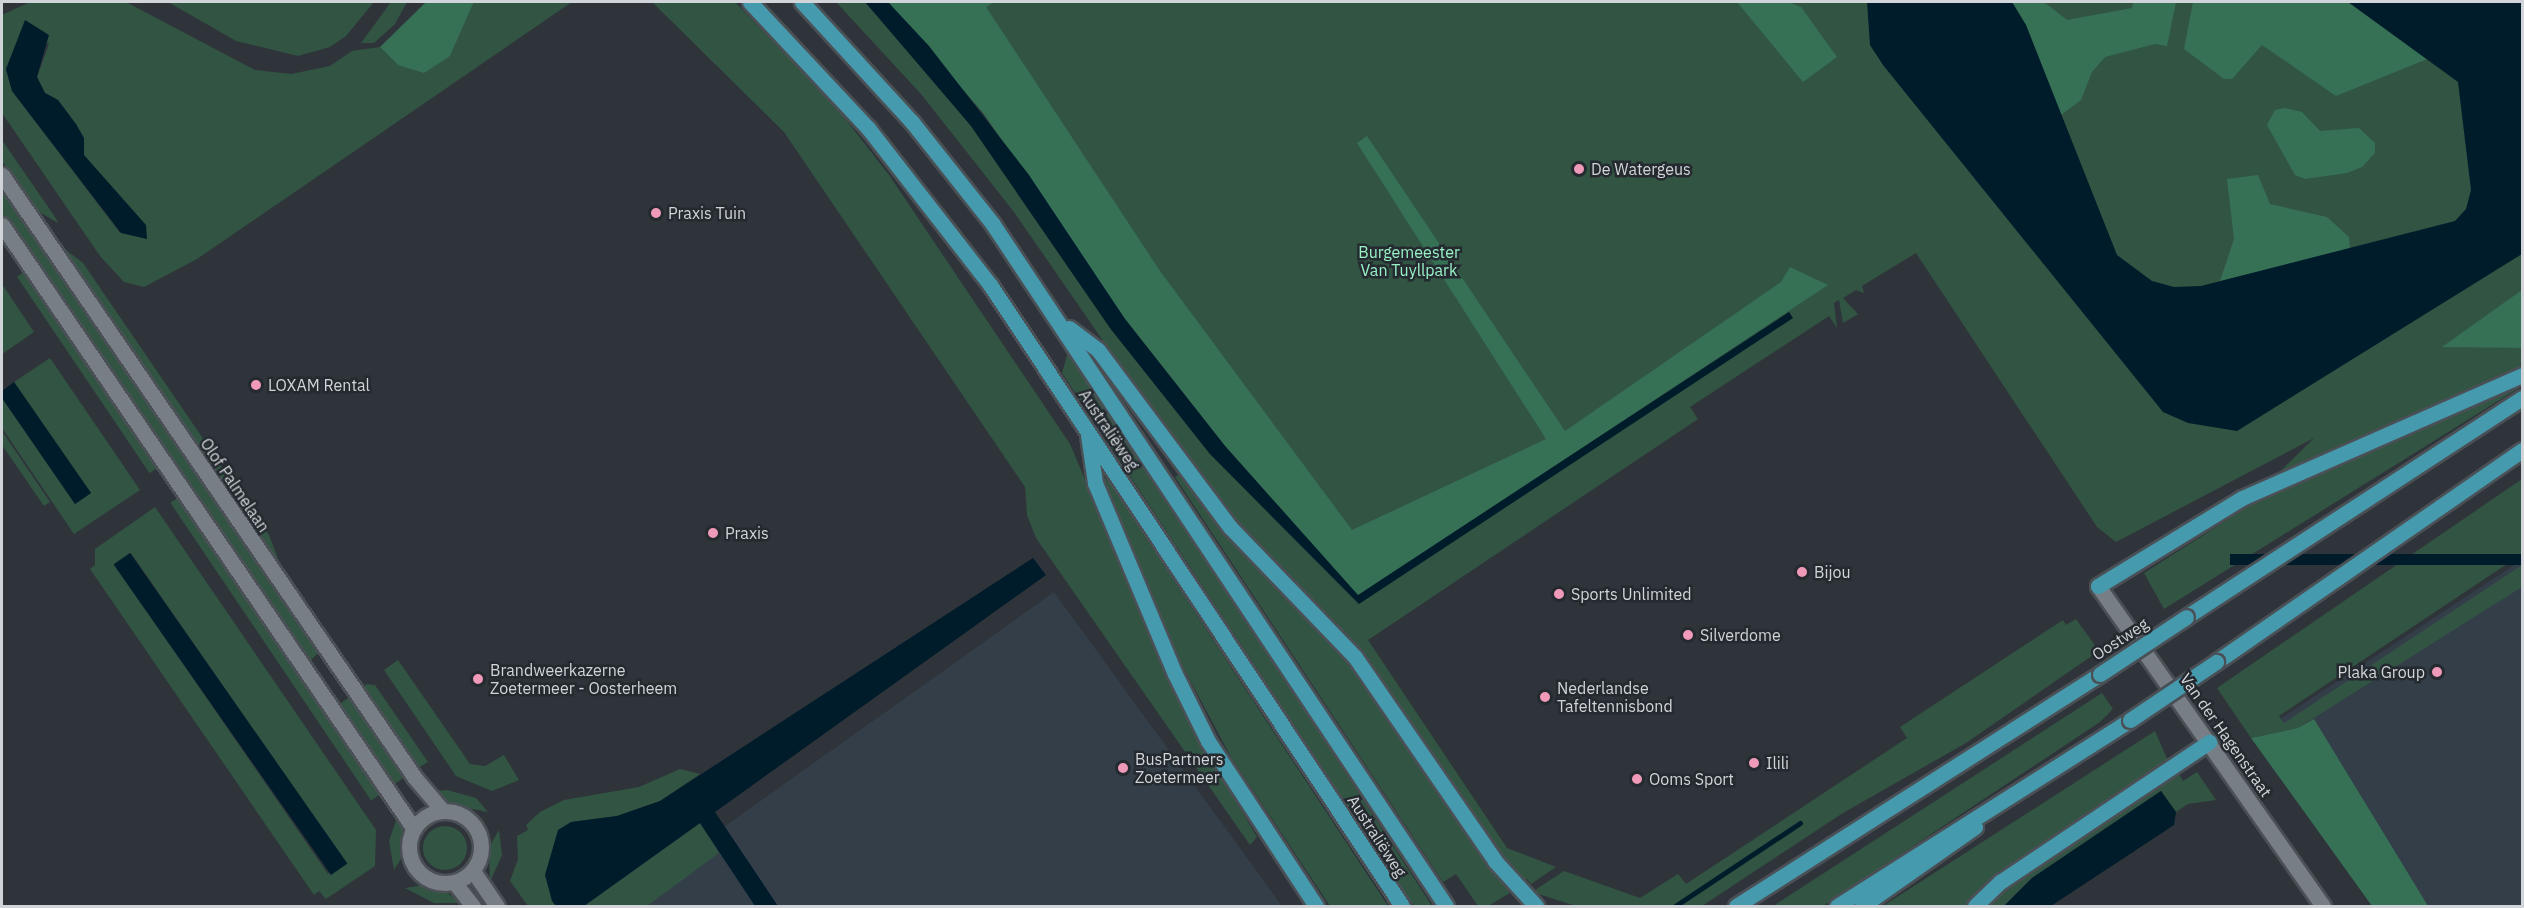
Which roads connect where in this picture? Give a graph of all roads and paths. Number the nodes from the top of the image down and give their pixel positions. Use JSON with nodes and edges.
{"nodes":[{"id":1,"x":750,"y":2,"type":"edge"},
{"id":2,"x":802,"y":2,"type":"edge"},
{"id":3,"x":2,"y":175,"type":"edge"},
{"id":4,"x":2,"y":225,"type":"edge"},
{"id":5,"x":1059,"y":321,"type":"junction"},
{"id":6,"x":2523,"y":375,"type":"edge"},
{"id":7,"x":2523,"y":398,"type":"edge"},
{"id":8,"x":1087,"y":430,"type":"junction"},
{"id":9,"x":2523,"y":450,"type":"edge"},
{"id":10,"x":2098,"y":586,"type":"joint"},
{"id":11,"x":2209,"y":742,"type":"junction"},
{"id":12,"x":2004,"y":800,"type":"junction"},
{"id":13,"x":443,"y":811,"type":"junction"},
{"id":14,"x":414,"y":829,"type":"junction"},
{"id":15,"x":473,"y":871,"type":"junction"},
{"id":16,"x":454,"y":882,"type":"junction"},
{"id":17,"x":1445,"y":905,"type":"edge"},
{"id":18,"x":473,"y":906,"type":"edge"},
{"id":19,"x":497,"y":906,"type":"edge"},
{"id":20,"x":1316,"y":906,"type":"edge"},
{"id":21,"x":1402,"y":906,"type":"edge"},
{"id":22,"x":1536,"y":906,"type":"edge"},
{"id":23,"x":1736,"y":906,"type":"edge"},
{"id":24,"x":1837,"y":906,"type":"edge"},
{"id":25,"x":1862,"y":906,"type":"edge"},
{"id":26,"x":1975,"y":906,"type":"edge"},
{"id":27,"x":2323,"y":906,"type":"edge"}],
"edges":[{"from":1,"to":8,"type":"main road","name":"Australiëweg"},
{"from":2,"to":5,"type":"main road","name":"Australiëweg"},
{"from":3,"to":13,"type":"street","name":"Olof Palmelaan"},
{"from":4,"to":14,"type":"street"},
{"from":5,"to":17,"type":"main road","name":"Australiëweg"},
{"from":5,"to":22,"type":"main road"},
{"from":6,"to":10,"type":"main road"},
{"from":7,"to":23,"type":"main road","name":"Oostweg","bridge":true},
{"from":8,"to":20,"type":"main road"},
{"from":8,"to":21,"type":"main road","name":"Australiëweg"},
{"from":9,"to":12,"type":"main road","bridge":true},
{"from":10,"to":11,"type":"street","name":"Van der Hagenstraat"},
{"from":11,"to":26,"type":"main road"},
{"from":11,"to":27,"type":"street","name":"Van der Hagenstraat"},
{"from":12,"to":24,"type":"main road"},
{"from":12,"to":25,"type":"main road"},
{"from":13,"to":14,"type":"street"},
{"from":13,"to":15,"type":"street"},
{"from":14,"to":16,"type":"street"},
{"from":15,"to":16,"type":"street"},
{"from":15,"to":19,"type":"street"},
{"from":16,"to":18,"type":"street"}]}
